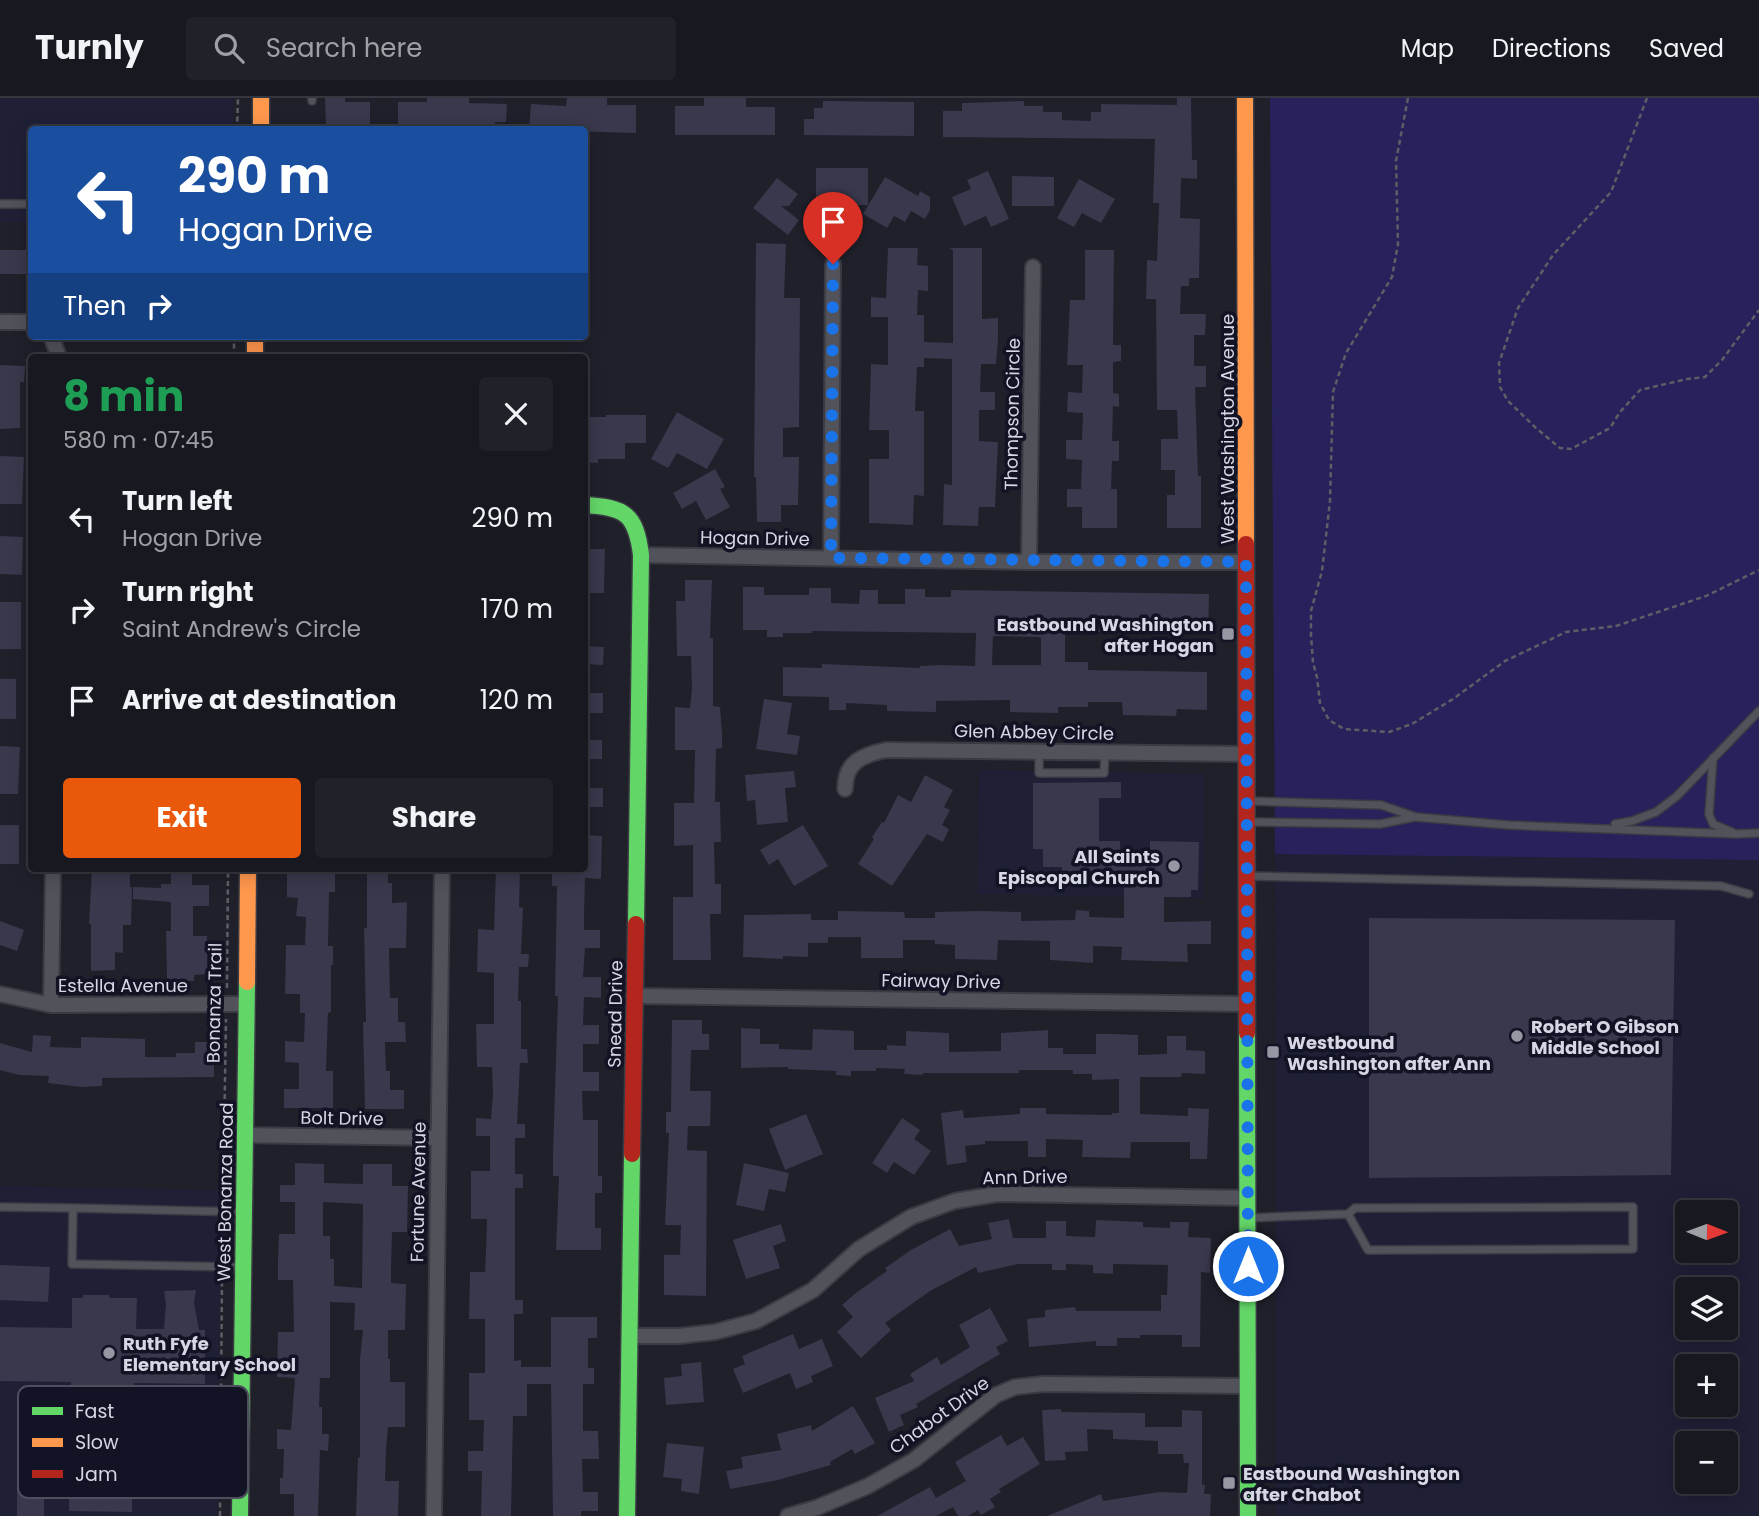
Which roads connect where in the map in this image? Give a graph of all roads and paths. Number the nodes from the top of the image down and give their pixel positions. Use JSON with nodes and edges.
{"nodes":[{"id":1,"x":237,"y":98,"type":"edge"},
{"id":2,"x":261,"y":98,"type":"edge"},
{"id":3,"x":1245,"y":98,"type":"edge"},
{"id":4,"x":1408,"y":98,"type":"edge"},
{"id":5,"x":1647,"y":98,"type":"edge"},
{"id":6,"x":237,"y":126,"type":"edge"},
{"id":7,"x":261,"y":126,"type":"edge"},
{"id":8,"x":0,"y":204,"type":"edge"},
{"id":9,"x":28,"y":204,"type":"edge"},
{"id":10,"x":833,"y":264,"type":"dead end"},
{"id":11,"x":1033,"y":267,"type":"dead end"},
{"id":12,"x":1759,"y":310,"type":"edge"},
{"id":13,"x":0,"y":321,"type":"edge"},
{"id":14,"x":28,"y":322,"type":"edge"},
{"id":15,"x":588,"y":505,"type":"edge"},
{"id":16,"x":641,"y":555,"type":"junction"},
{"id":17,"x":831,"y":558,"type":"junction"},
{"id":18,"x":1029,"y":562,"type":"junction"},
{"id":19,"x":1246,"y":562,"type":"junction"},
{"id":20,"x":1759,"y":570,"type":"edge"},
{"id":21,"x":1759,"y":711,"type":"edge"},
{"id":22,"x":1039,"y":752,"type":"junction"},
{"id":23,"x":1105,"y":752,"type":"junction"},
{"id":24,"x":1247,"y":754,"type":"junction"},
{"id":25,"x":1713,"y":758,"type":"junction"},
{"id":26,"x":845,"y":789,"type":"dead end"},
{"id":27,"x":1247,"y":801,"type":"junction"},
{"id":28,"x":1416,"y":817,"type":"junction"},
{"id":29,"x":1247,"y":822,"type":"junction"},
{"id":30,"x":1601,"y":827,"type":"junction"},
{"id":31,"x":1759,"y":833,"type":"edge"},
{"id":32,"x":1736,"y":834,"type":"junction"},
{"id":33,"x":53,"y":872,"type":"edge"},
{"id":34,"x":228,"y":872,"type":"edge"},
{"id":35,"x":248,"y":872,"type":"edge"},
{"id":36,"x":442,"y":872,"type":"edge"},
{"id":37,"x":1246,"y":876,"type":"junction"},
{"id":38,"x":1749,"y":894,"type":"dead end"},
{"id":39,"x":0,"y":994,"type":"edge"},
{"id":40,"x":635,"y":996,"type":"junction"},
{"id":41,"x":226,"y":1004,"type":"junction"},
{"id":42,"x":246,"y":1004,"type":"junction"},
{"id":43,"x":1247,"y":1004,"type":"junction"},
{"id":44,"x":51,"y":1005,"type":"junction"},
{"id":45,"x":245,"y":1135,"type":"junction"},
{"id":46,"x":438,"y":1138,"type":"junction"},
{"id":47,"x":1248,"y":1198,"type":"junction"},
{"id":48,"x":0,"y":1207,"type":"edge"},
{"id":49,"x":73,"y":1208,"type":"junction"},
{"id":50,"x":223,"y":1212,"type":"junction"},
{"id":51,"x":244,"y":1212,"type":"junction"},
{"id":52,"x":1348,"y":1214,"type":"junction"},
{"id":53,"x":1248,"y":1218,"type":"junction"},
{"id":54,"x":222,"y":1267,"type":"junction"},
{"id":55,"x":243,"y":1267,"type":"junction"},
{"id":56,"x":630,"y":1335,"type":"junction"},
{"id":57,"x":221,"y":1386,"type":"edge"},
{"id":58,"x":242,"y":1386,"type":"edge"},
{"id":59,"x":1248,"y":1386,"type":"junction"},
{"id":60,"x":220,"y":1498,"type":"edge"},
{"id":61,"x":240,"y":1498,"type":"edge"},
{"id":62,"x":220,"y":1516,"type":"edge"},
{"id":63,"x":240,"y":1516,"type":"edge"},
{"id":64,"x":434,"y":1516,"type":"edge"},
{"id":65,"x":627,"y":1516,"type":"edge"},
{"id":66,"x":788,"y":1516,"type":"edge"},
{"id":67,"x":1248,"y":1516,"type":"edge"}],
"edges":[{"from":1,"to":6,"type":"path"},
{"from":2,"to":7,"type":"street"},
{"from":3,"to":19,"type":"street","name":"West Washington Avenue"},
{"from":4,"to":20,"type":"path"},
{"from":5,"to":12,"type":"path"},
{"from":8,"to":9,"type":"lane"},
{"from":10,"to":17,"type":"street"},
{"from":11,"to":18,"type":"street","name":"Thompson Circle"},
{"from":13,"to":14,"type":"street"},
{"from":15,"to":16,"type":"street","name":"Snead Drive"},
{"from":16,"to":17,"type":"street","name":"Hogan Drive"},
{"from":16,"to":40,"type":"street","name":"Snead Drive"},
{"from":17,"to":18,"type":"street","name":"Hogan Drive"},
{"from":18,"to":19,"type":"street","name":"Hogan Drive"},
{"from":19,"to":24,"type":"street","name":"West Washington Avenue"},
{"from":21,"to":25,"type":"lane"},
{"from":22,"to":23,"type":"street","name":"Glen Abbey Circle"},
{"from":22,"to":23,"type":"lane"},
{"from":22,"to":26,"type":"street","name":"Glen Abbey Circle"},
{"from":23,"to":24,"type":"street","name":"Glen Abbey Circle"},
{"from":24,"to":27,"type":"street","name":"West Washington Avenue"},
{"from":25,"to":30,"type":"lane"},
{"from":25,"to":32,"type":"lane"},
{"from":27,"to":28,"type":"lane"},
{"from":27,"to":29,"type":"street","name":"West Washington Avenue"},
{"from":28,"to":29,"type":"lane"},
{"from":28,"to":30,"type":"lane"},
{"from":29,"to":37,"type":"street","name":"West Washington Avenue"},
{"from":30,"to":32,"type":"lane"},
{"from":31,"to":32,"type":"lane"},
{"from":33,"to":44,"type":"street"},
{"from":34,"to":41,"type":"path","name":"Bonanza Trail"},
{"from":35,"to":42,"type":"street","name":"West Bonanza Road"},
{"from":36,"to":46,"type":"street","name":"Fortune Avenue"},
{"from":37,"to":38,"type":"lane"},
{"from":37,"to":43,"type":"street","name":"West Washington Avenue"},
{"from":39,"to":44,"type":"street","name":"Estella Avenue"},
{"from":40,"to":43,"type":"street","name":"Fairway Drive"},
{"from":40,"to":56,"type":"street","name":"Snead Drive"},
{"from":41,"to":42,"type":"street","name":"Estella Avenue"},
{"from":41,"to":44,"type":"street","name":"Estella Avenue"},
{"from":41,"to":50,"type":"path","name":"Bonanza Trail"},
{"from":42,"to":45,"type":"street","name":"West Bonanza Road"},
{"from":43,"to":47,"type":"street","name":"West Washington Avenue"},
{"from":45,"to":46,"type":"street","name":"Bolt Drive"},
{"from":45,"to":51,"type":"street","name":"West Bonanza Road"},
{"from":46,"to":64,"type":"street","name":"Fortune Avenue"},
{"from":47,"to":53,"type":"street","name":"West Washington Avenue"},
{"from":47,"to":56,"type":"street","name":"Ann Drive"},
{"from":48,"to":49,"type":"lane"},
{"from":49,"to":50,"type":"lane"},
{"from":49,"to":54,"type":"lane"},
{"from":50,"to":51,"type":"lane"},
{"from":50,"to":54,"type":"path","name":"Bonanza Trail"},
{"from":51,"to":55,"type":"street","name":"West Bonanza Road"},
{"from":52,"to":52,"type":"lane"},
{"from":52,"to":53,"type":"lane"},
{"from":53,"to":59,"type":"street","name":"West Washington Avenue"},
{"from":54,"to":55,"type":"lane"},
{"from":54,"to":57,"type":"path","name":"Bonanza Trail"},
{"from":55,"to":58,"type":"street","name":"West Bonanza Road"},
{"from":56,"to":65,"type":"street","name":"Snead Drive"},
{"from":59,"to":66,"type":"street","name":"Chabot Drive"},
{"from":59,"to":67,"type":"street","name":"West Washington Avenue"},
{"from":60,"to":62,"type":"path","name":"Bonanza Trail"},
{"from":61,"to":63,"type":"street","name":"West Bonanza Road"}]}
